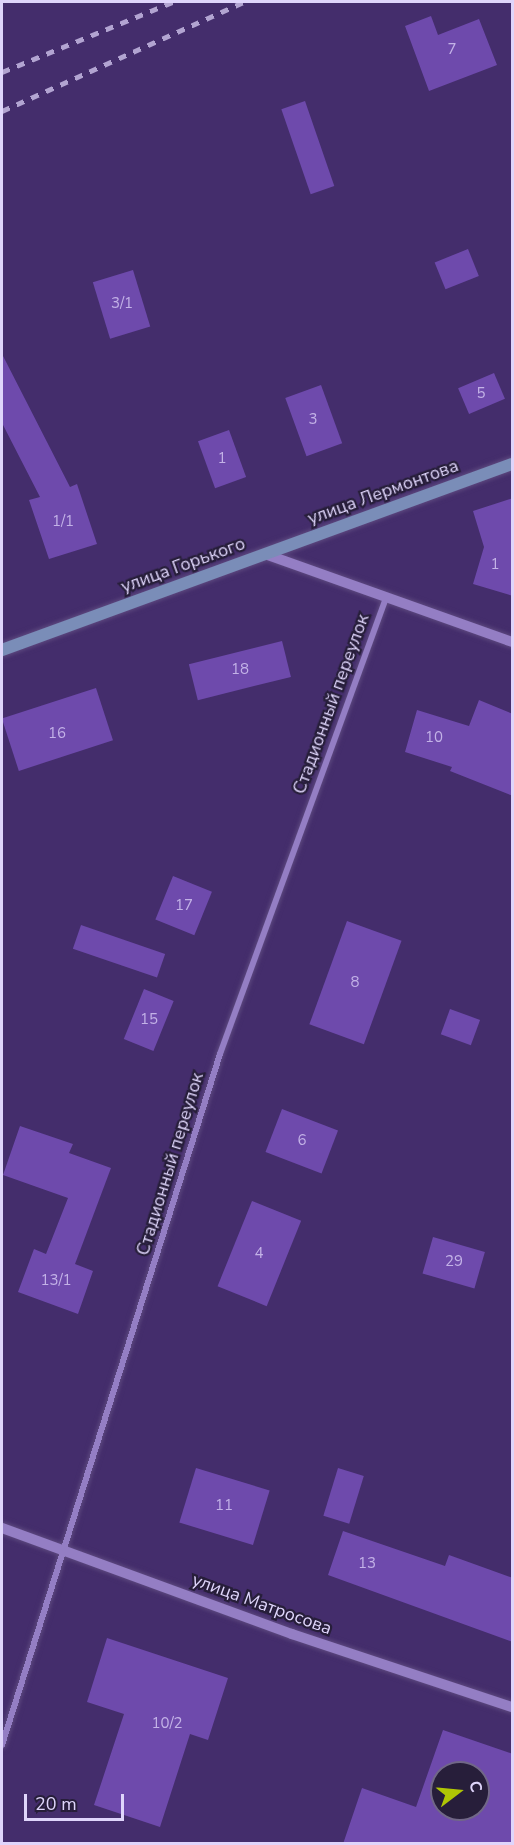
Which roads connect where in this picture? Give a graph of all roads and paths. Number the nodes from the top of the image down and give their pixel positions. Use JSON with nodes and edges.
{"nodes":[{"id":1,"x":513,"y":464,"type":"edge"},
{"id":2,"x":265,"y":554,"type":"junction"},
{"id":3,"x":386,"y":597,"type":"junction"},
{"id":4,"x":513,"y":642,"type":"edge"},
{"id":5,"x":2,"y":650,"type":"edge"},
{"id":6,"x":2,"y":1528,"type":"edge"},
{"id":7,"x":65,"y":1550,"type":"junction"},
{"id":8,"x":513,"y":1707,"type":"edge"},
{"id":9,"x":2,"y":1745,"type":"edge"}],
"edges":[{"from":1,"to":2,"type":"main road","name":"улица Лермонтова"},
{"from":2,"to":3,"type":"street","name":"улица Горького"},
{"from":2,"to":5,"type":"main road","name":"улица Горького"},
{"from":3,"to":4,"type":"street","name":"улица Горького"},
{"from":3,"to":7,"type":"street","name":"Стадионный переулок"},
{"from":6,"to":7,"type":"street","name":"улица Матросова"},
{"from":7,"to":8,"type":"street","name":"улица Матросова"},
{"from":7,"to":9,"type":"street","name":"Стадионный переулок"}]}
